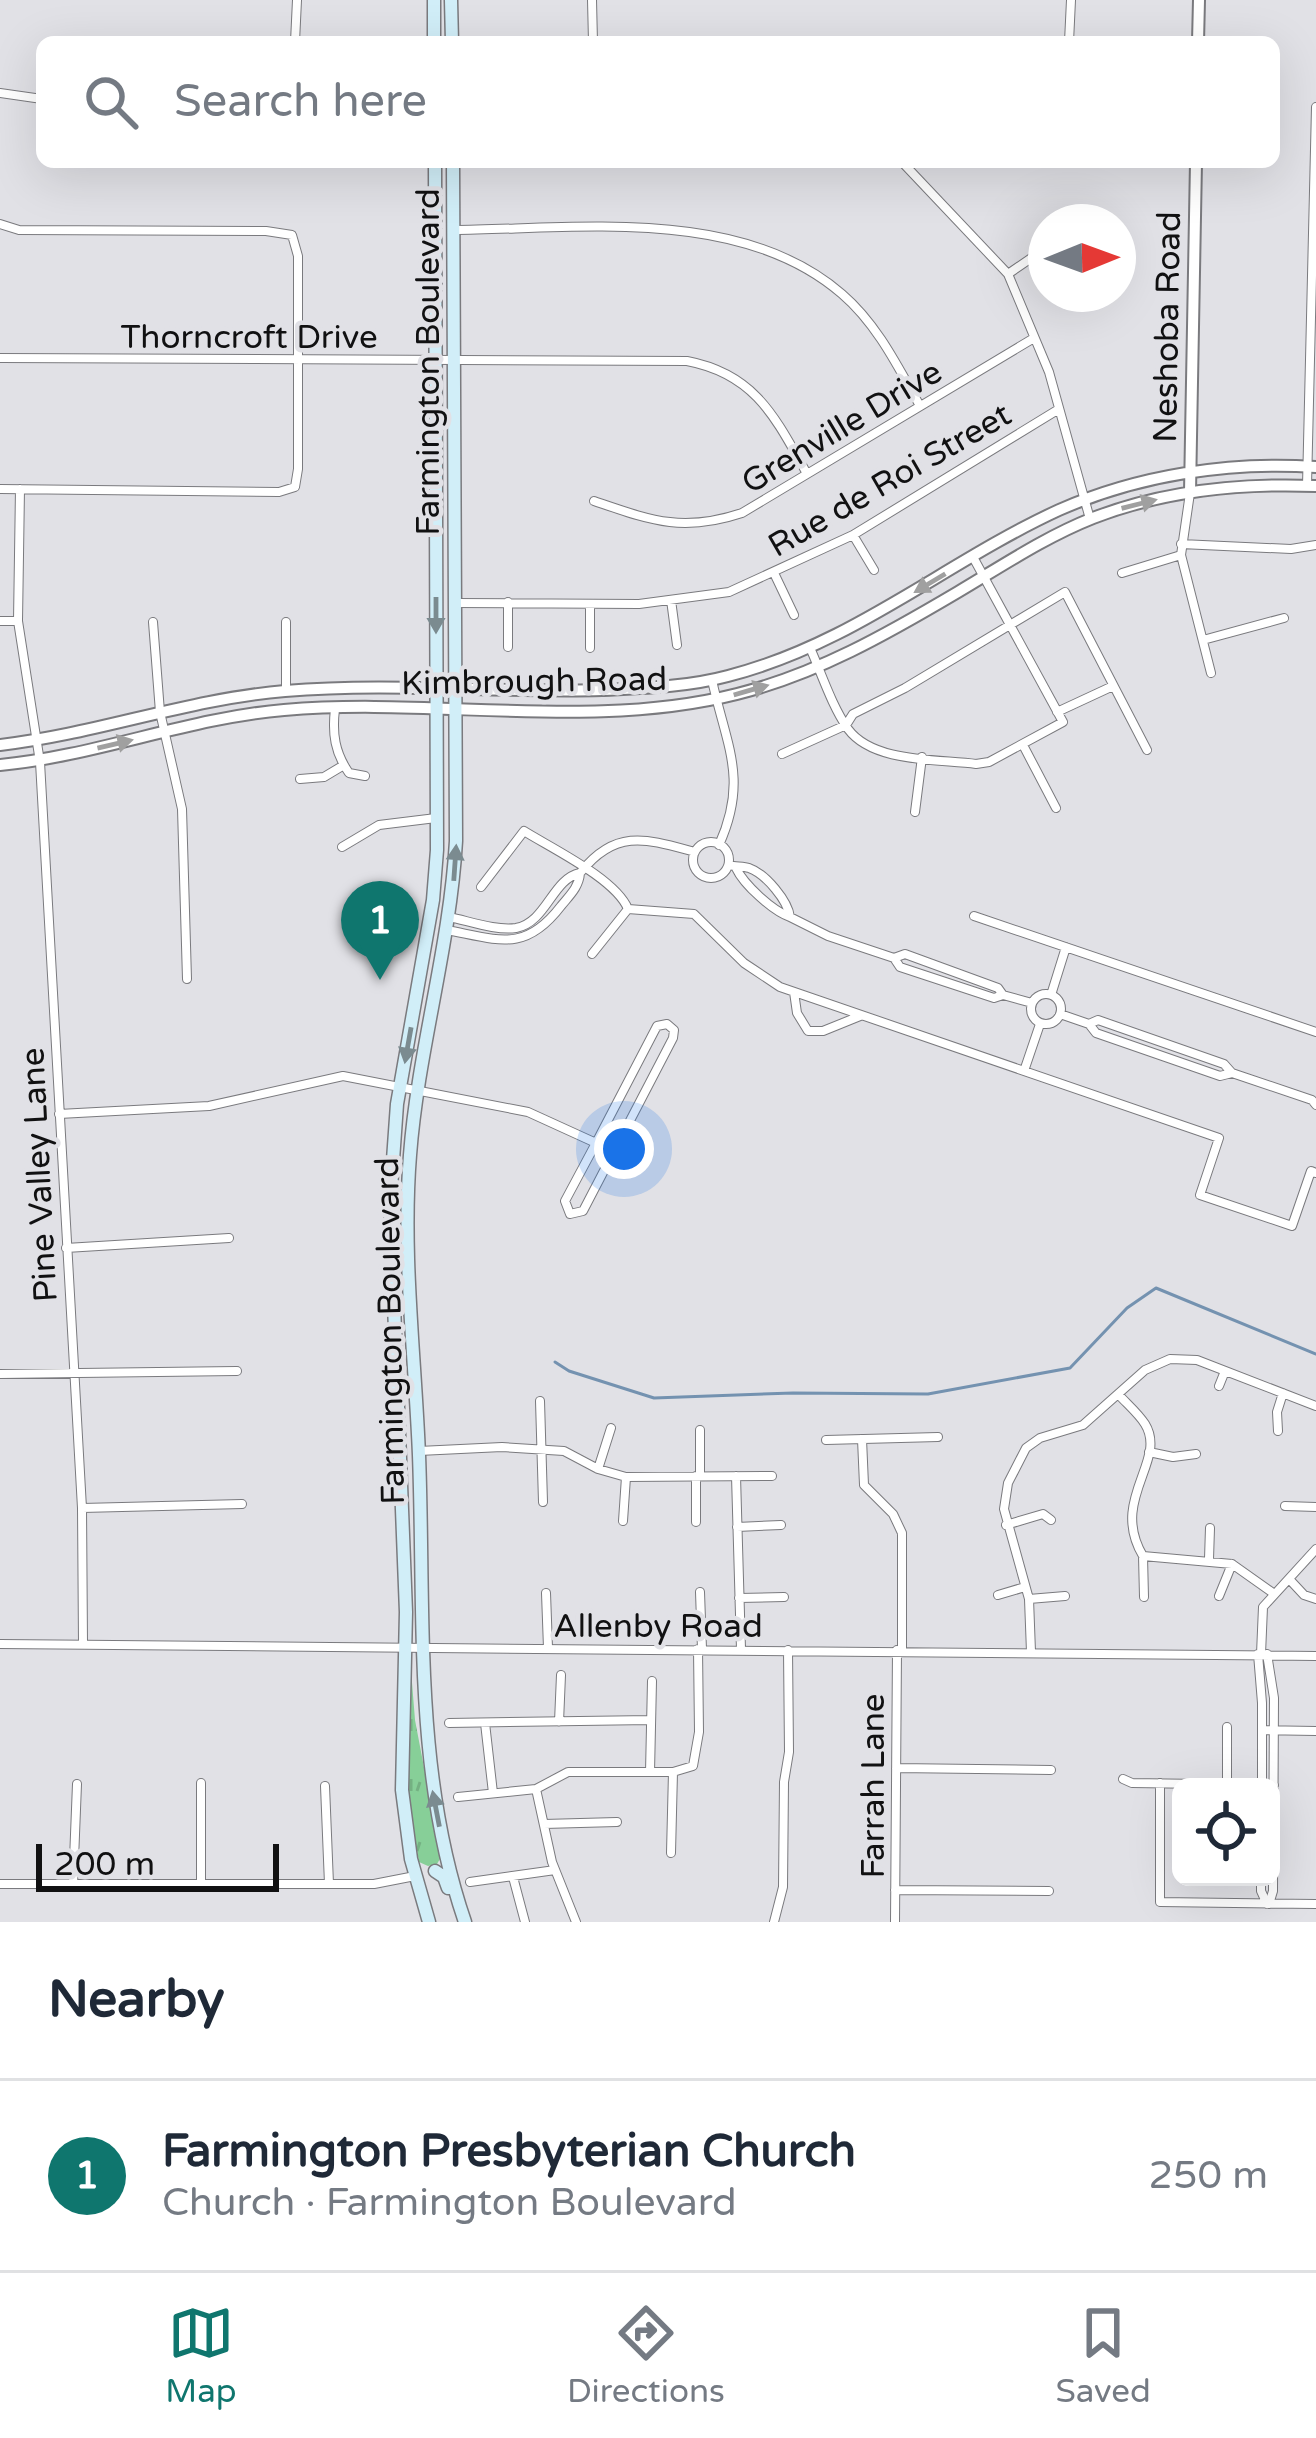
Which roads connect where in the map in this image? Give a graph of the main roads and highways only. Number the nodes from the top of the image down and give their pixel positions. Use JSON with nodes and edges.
{"nodes":[{"id":1,"x":434,"y":0,"type":"edge"},
{"id":2,"x":452,"y":0,"type":"edge"},
{"id":3,"x":434,"y":36,"type":"edge"},
{"id":4,"x":452,"y":36,"type":"edge"},
{"id":5,"x":435,"y":168,"type":"edge"},
{"id":6,"x":453,"y":168,"type":"edge"},
{"id":7,"x":440,"y":925,"type":"junction"},
{"id":8,"x":410,"y":1451,"type":"junction"},
{"id":9,"x":414,"y":1648,"type":"junction"},
{"id":10,"x":442,"y":1869,"type":"junction"},
{"id":11,"x":415,"y":1876,"type":"junction"},
{"id":12,"x":429,"y":1922,"type":"edge"},
{"id":13,"x":464,"y":1922,"type":"edge"}],
"edges":[{"from":1,"to":3,"type":"main road"},
{"from":2,"to":4,"type":"main road"},
{"from":5,"to":7,"type":"main road","name":"Farmington Boulevard","one_way":true},
{"from":7,"to":6,"type":"main road","name":"Farmington Boulevard","one_way":true},
{"from":7,"to":8,"type":"main road","name":"Farmington Boulevard"},
{"from":7,"to":8,"type":"main road","name":"Farmington Boulevard","one_way":true},
{"from":8,"to":9,"type":"main road","name":"Farmington Boulevard"},
{"from":8,"to":9,"type":"main road","name":"Farmington Boulevard"},
{"from":10,"to":9,"type":"main road","name":"Farmington Boulevard","one_way":true},
{"from":9,"to":11,"type":"main road","name":"Farmington Boulevard"},
{"from":10,"to":11,"type":"main road"},
{"from":10,"to":13,"type":"main road","name":"Farmington Boulevard"},
{"from":11,"to":12,"type":"main road","name":"Farmington Boulevard"}]}
